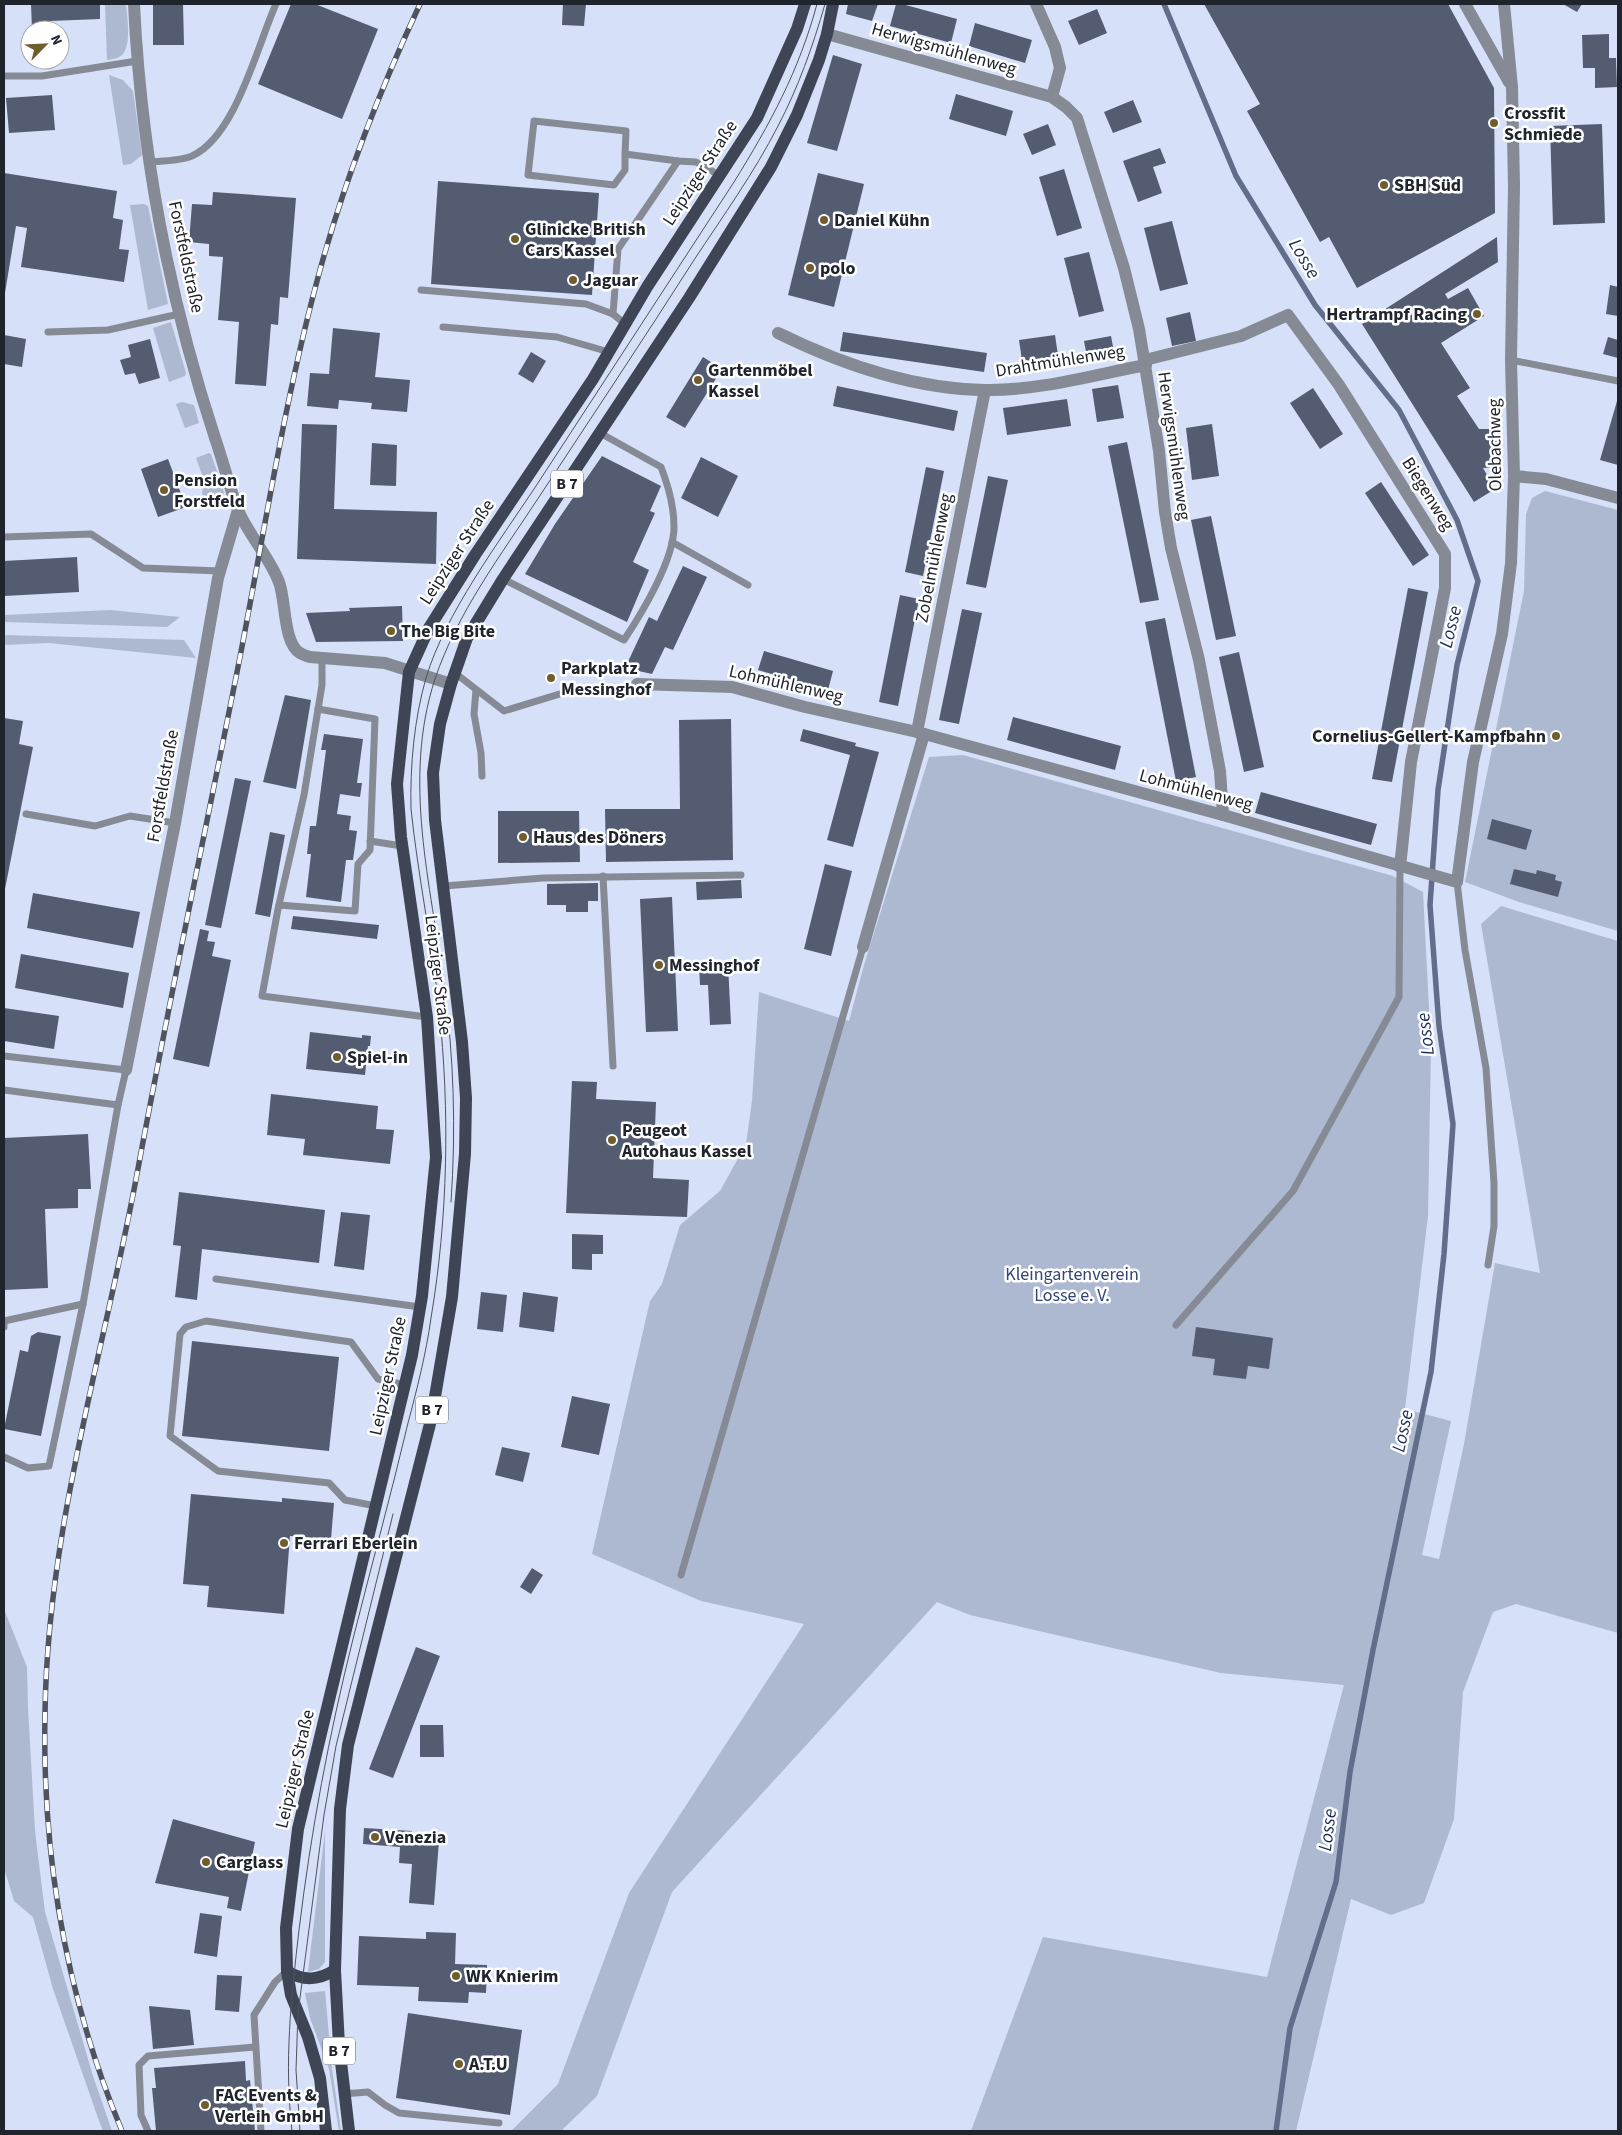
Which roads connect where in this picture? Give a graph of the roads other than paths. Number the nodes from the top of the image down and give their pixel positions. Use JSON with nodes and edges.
{"nodes":[{"id":1,"x":134,"y":4,"type":"edge"},
{"id":2,"x":276,"y":4,"type":"edge"},
{"id":3,"x":804,"y":4,"type":"edge"},
{"id":4,"x":833,"y":4,"type":"edge"},
{"id":5,"x":1036,"y":4,"type":"edge"},
{"id":6,"x":1465,"y":4,"type":"edge"},
{"id":7,"x":1504,"y":4,"type":"edge"},
{"id":8,"x":827,"y":34,"type":"junction"},
{"id":9,"x":137,"y":61,"type":"junction"},
{"id":10,"x":4,"y":76,"type":"edge"},
{"id":11,"x":1512,"y":87,"type":"junction"},
{"id":12,"x":1052,"y":97,"type":"junction"},
{"id":13,"x":625,"y":154,"type":"junction"},
{"id":14,"x":150,"y":162,"type":"junction"},
{"id":15,"x":678,"y":162,"type":"junction"},
{"id":16,"x":719,"y":175,"type":"junction"},
{"id":17,"x":421,"y":290,"type":"dead end"},
{"id":18,"x":179,"y":314,"type":"junction"},
{"id":19,"x":613,"y":314,"type":"junction"},
{"id":20,"x":625,"y":324,"type":"junction"},
{"id":21,"x":444,"y":327,"type":"dead end"},
{"id":22,"x":48,"y":332,"type":"dead end"},
{"id":23,"x":778,"y":333,"type":"dead end"},
{"id":24,"x":609,"y":352,"type":"junction"},
{"id":25,"x":1511,"y":360,"type":"junction"},
{"id":26,"x":1145,"y":362,"type":"junction"},
{"id":27,"x":1618,"y":381,"type":"edge"},
{"id":28,"x":985,"y":390,"type":"junction"},
{"id":29,"x":600,"y":433,"type":"junction"},
{"id":30,"x":1514,"y":476,"type":"junction"},
{"id":31,"x":1618,"y":498,"type":"edge"},
{"id":32,"x":238,"y":510,"type":"junction"},
{"id":33,"x":4,"y":537,"type":"edge"},
{"id":34,"x":672,"y":542,"type":"junction"},
{"id":35,"x":220,"y":570,"type":"junction"},
{"id":36,"x":503,"y":579,"type":"junction"},
{"id":37,"x":748,"y":585,"type":"dead end"},
{"id":38,"x":322,"y":658,"type":"junction"},
{"id":39,"x":409,"y":672,"type":"junction"},
{"id":40,"x":453,"y":679,"type":"junction"},
{"id":41,"x":637,"y":684,"type":"dead end"},
{"id":42,"x":576,"y":689,"type":"dead end"},
{"id":43,"x":476,"y":690,"type":"junction"},
{"id":44,"x":318,"y":709,"type":"junction"},
{"id":45,"x":921,"y":733,"type":"junction"},
{"id":46,"x":482,"y":776,"type":"dead end"},
{"id":47,"x":26,"y":814,"type":"dead end"},
{"id":48,"x":1223,"y":815,"type":"junction"},
{"id":49,"x":175,"y":823,"type":"junction"},
{"id":50,"x":370,"y":841,"type":"junction"},
{"id":51,"x":402,"y":846,"type":"junction"},
{"id":52,"x":1405,"y":868,"type":"junction"},
{"id":53,"x":741,"y":875,"type":"dead end"},
{"id":54,"x":603,"y":876,"type":"junction"},
{"id":55,"x":1453,"y":881,"type":"junction"},
{"id":56,"x":444,"y":886,"type":"junction"},
{"id":57,"x":279,"y":905,"type":"junction"},
{"id":58,"x":863,"y":947,"type":"joint"},
{"id":59,"x":427,"y":1017,"type":"junction"},
{"id":60,"x":4,"y":1056,"type":"edge"},
{"id":61,"x":613,"y":1066,"type":"dead end"},
{"id":62,"x":126,"y":1070,"type":"junction"},
{"id":63,"x":4,"y":1090,"type":"edge"},
{"id":64,"x":118,"y":1105,"type":"junction"},
{"id":65,"x":1488,"y":1265,"type":"dead end"},
{"id":66,"x":216,"y":1279,"type":"dead end"},
{"id":67,"x":83,"y":1304,"type":"junction"},
{"id":68,"x":420,"y":1307,"type":"junction"},
{"id":69,"x":1176,"y":1325,"type":"dead end"},
{"id":70,"x":4,"y":1327,"type":"edge"},
{"id":71,"x":405,"y":1385,"type":"junction"},
{"id":72,"x":4,"y":1456,"type":"edge"},
{"id":73,"x":376,"y":1506,"type":"junction"},
{"id":74,"x":681,"y":1575,"type":"dead end"},
{"id":75,"x":335,"y":1970,"type":"junction"},
{"id":76,"x":287,"y":1971,"type":"junction"},
{"id":77,"x":255,"y":2047,"type":"junction"},
{"id":78,"x":343,"y":2094,"type":"junction"},
{"id":79,"x":499,"y":2123,"type":"dead end"},
{"id":80,"x":148,"y":2131,"type":"edge"},
{"id":81,"x":260,"y":2131,"type":"edge"},
{"id":82,"x":326,"y":2131,"type":"edge"},
{"id":83,"x":349,"y":2131,"type":"edge"}],
"edges":[{"from":1,"to":9,"type":"street","name":"Forstfeldstraße"},
{"from":2,"to":14,"type":"lane"},
{"from":3,"to":16,"type":"main road","name":"Leipziger Straße","number":"B 7"},
{"from":4,"to":8,"type":"main road","name":"Leipziger Straße","number":"B 7"},
{"from":5,"to":12,"type":"street"},
{"from":6,"to":11,"type":"street"},
{"from":7,"to":11,"type":"street","name":"Olebachweg"},
{"from":8,"to":12,"type":"street","name":"Herwigsmühlenweg"},
{"from":8,"to":29,"type":"main road","name":"Leipziger Straße","number":"B 7"},
{"from":9,"to":10,"type":"lane"},
{"from":9,"to":14,"type":"street","name":"Forstfeldstraße"},
{"from":11,"to":25,"type":"street","name":"Olebachweg"},
{"from":12,"to":26,"type":"street","name":"Herwigsmühlenweg"},
{"from":13,"to":13,"type":"lane"},
{"from":13,"to":15,"type":"lane"},
{"from":14,"to":18,"type":"street","name":"Forstfeldstraße"},
{"from":15,"to":16,"type":"lane"},
{"from":15,"to":19,"type":"lane"},
{"from":16,"to":20,"type":"main road","name":"Leipziger Straße","number":"B 7"},
{"from":17,"to":19,"type":"lane"},
{"from":18,"to":22,"type":"lane"},
{"from":18,"to":32,"type":"street","name":"Forstfeldstraße"},
{"from":19,"to":20,"type":"lane"},
{"from":20,"to":24,"type":"main road","name":"Leipziger Straße","number":"B 7"},
{"from":21,"to":24,"type":"lane"},
{"from":23,"to":28,"type":"street","name":"Drahtmühlenweg"},
{"from":24,"to":39,"type":"main road","name":"Leipziger Straße","number":"B 7"},
{"from":25,"to":27,"type":"lane"},
{"from":25,"to":30,"type":"street","name":"Olebachweg"},
{"from":26,"to":28,"type":"street","name":"Drahtmühlenweg"},
{"from":26,"to":48,"type":"street","name":"Herwigsmühlenweg"},
{"from":26,"to":52,"type":"street","name":"Biegenweg"},
{"from":28,"to":45,"type":"street","name":"Zobelmühlenweg"},
{"from":29,"to":34,"type":"lane"},
{"from":29,"to":36,"type":"main road","name":"Leipziger Straße","number":"B 7"},
{"from":30,"to":31,"type":"street"},
{"from":30,"to":55,"type":"street","name":"Olebachweg"},
{"from":32,"to":35,"type":"street","name":"Forstfeldstraße"},
{"from":32,"to":38,"type":"street","name":"Forstfeldstraße"},
{"from":33,"to":35,"type":"lane"},
{"from":34,"to":36,"type":"lane"},
{"from":34,"to":37,"type":"lane"},
{"from":35,"to":49,"type":"street","name":"Forstfeldstraße"},
{"from":36,"to":40,"type":"main road","name":"Leipziger Straße","number":"B 7"},
{"from":38,"to":39,"type":"street","name":"Forstfeldstraße"},
{"from":38,"to":44,"type":"lane"},
{"from":39,"to":40,"type":"street","name":"Forstfeldstraße"},
{"from":39,"to":51,"type":"main road","name":"Leipziger Straße","number":"B 7"},
{"from":40,"to":43,"type":"lane"},
{"from":40,"to":56,"type":"main road","name":"Leipziger Straße","number":"B 7"},
{"from":41,"to":45,"type":"street","name":"Lohmühlenweg"},
{"from":42,"to":43,"type":"lane"},
{"from":43,"to":46,"type":"lane"},
{"from":44,"to":50,"type":"lane"},
{"from":44,"to":57,"type":"lane"},
{"from":45,"to":48,"type":"street","name":"Lohmühlenweg"},
{"from":45,"to":58,"type":"street"},
{"from":47,"to":49,"type":"lane"},
{"from":48,"to":52,"type":"street","name":"Lohmühlenweg"},
{"from":49,"to":62,"type":"street","name":"Forstfeldstraße"},
{"from":50,"to":51,"type":"lane"},
{"from":50,"to":57,"type":"lane"},
{"from":51,"to":59,"type":"main road","name":"Leipziger Straße","number":"B 7"},
{"from":52,"to":55,"type":"street","name":"Lohmühlenweg"},
{"from":52,"to":69,"type":"lane"},
{"from":53,"to":54,"type":"lane"},
{"from":54,"to":56,"type":"lane"},
{"from":54,"to":61,"type":"lane"},
{"from":55,"to":65,"type":"lane"},
{"from":56,"to":75,"type":"main road","name":"Leipziger Straße","number":"B 7"},
{"from":57,"to":59,"type":"lane"},
{"from":58,"to":74,"type":"lane"},
{"from":59,"to":68,"type":"main road","name":"Leipziger Straße","number":"B 7"},
{"from":60,"to":62,"type":"lane"},
{"from":62,"to":64,"type":"lane"},
{"from":63,"to":64,"type":"lane"},
{"from":64,"to":67,"type":"lane"},
{"from":66,"to":68,"type":"lane"},
{"from":67,"to":70,"type":"lane"},
{"from":67,"to":72,"type":"lane"},
{"from":68,"to":71,"type":"main road","name":"Leipziger Straße","number":"B 7"},
{"from":71,"to":73,"type":"main road","name":"Leipziger Straße","number":"B 7"},
{"from":71,"to":73,"type":"lane"},
{"from":73,"to":76,"type":"main road","name":"Leipziger Straße","number":"B 7"},
{"from":75,"to":76,"type":"main road"},
{"from":75,"to":78,"type":"main road","name":"Leipziger Straße","number":"B 7"},
{"from":76,"to":77,"type":"lane"},
{"from":76,"to":82,"type":"main road","name":"Leipziger Straße","number":"B 7"},
{"from":77,"to":80,"type":"lane"},
{"from":77,"to":81,"type":"lane"},
{"from":78,"to":79,"type":"lane"},
{"from":78,"to":83,"type":"main road","name":"Leipziger Straße","number":"B 7"}]}
